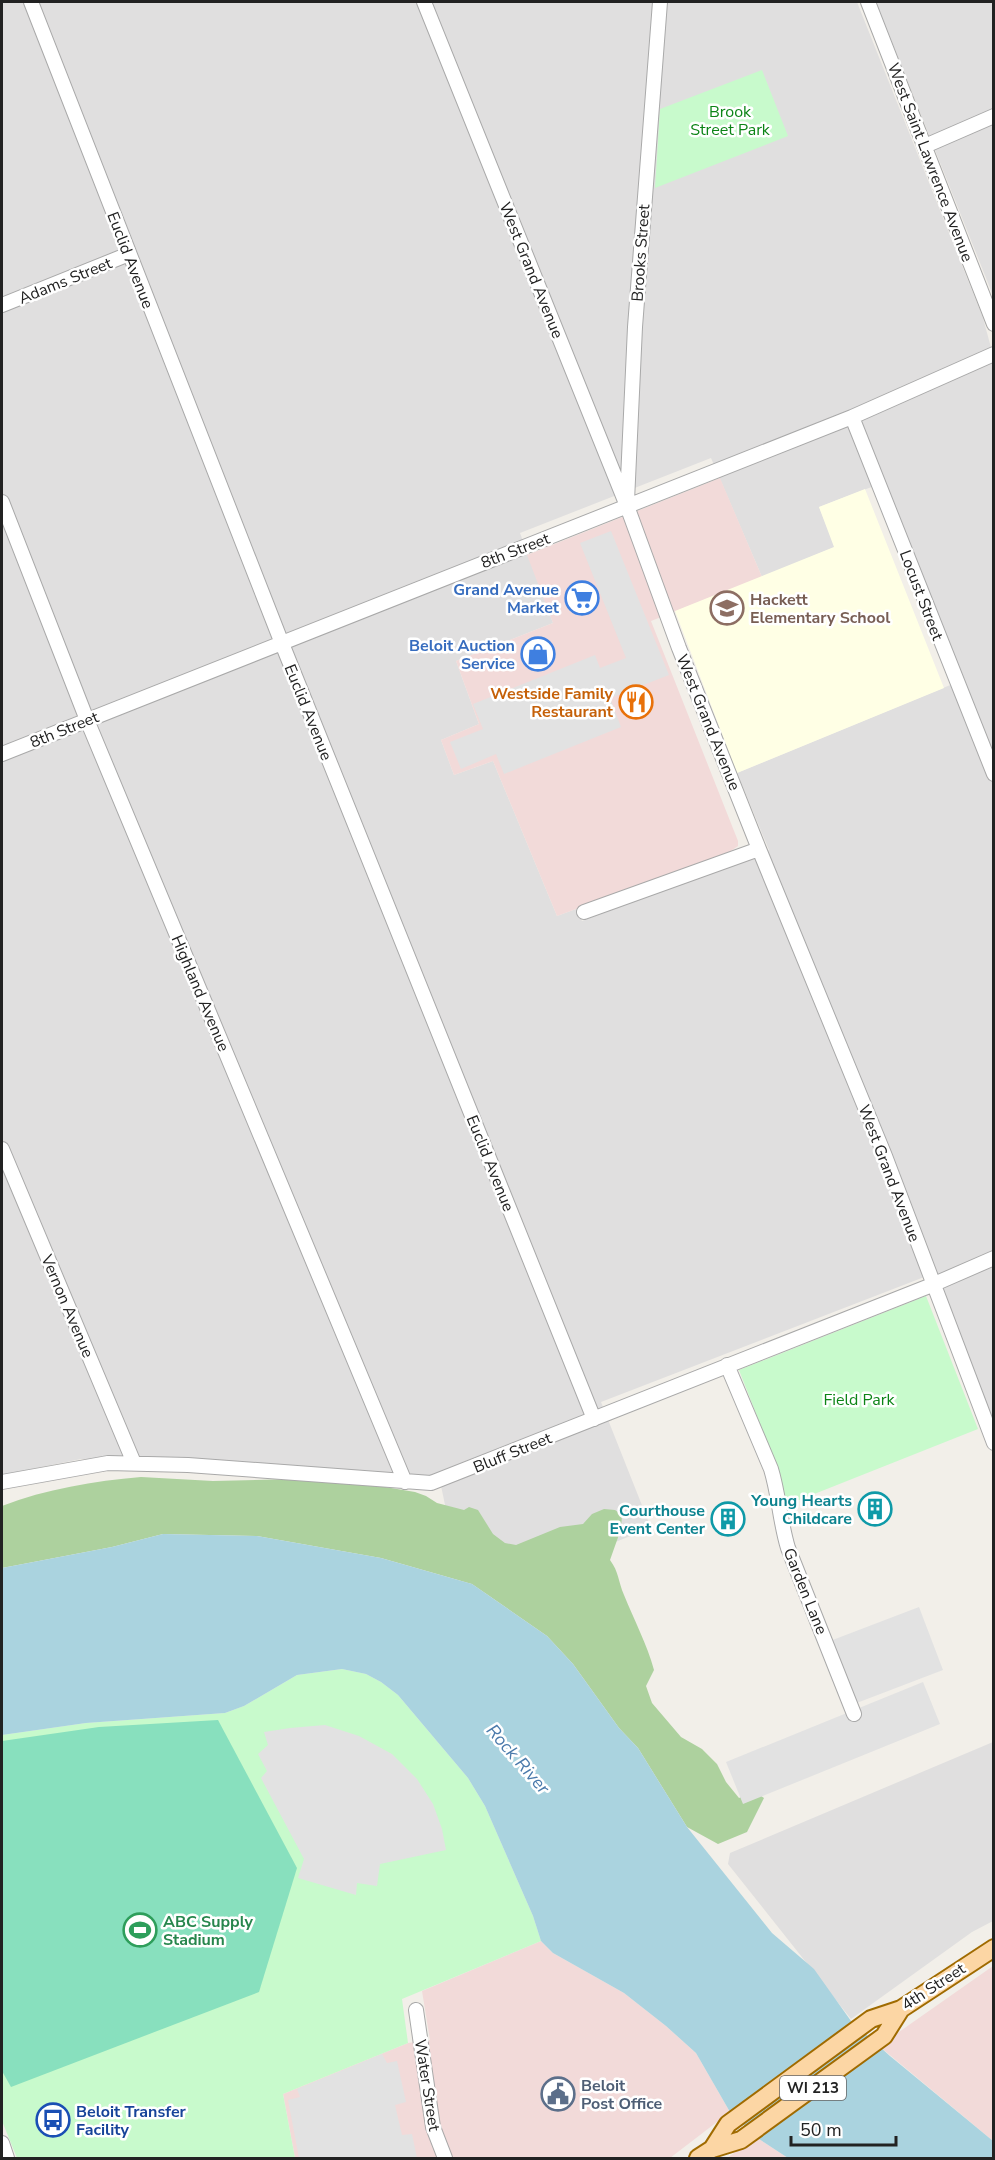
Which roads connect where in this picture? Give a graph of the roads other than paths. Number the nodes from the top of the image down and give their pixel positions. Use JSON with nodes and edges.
{"nodes":[{"id":1,"x":31,"y":2,"type":"edge"},
{"id":2,"x":424,"y":2,"type":"edge"},
{"id":3,"x":660,"y":2,"type":"edge"},
{"id":4,"x":868,"y":2,"type":"edge"},
{"id":5,"x":993,"y":116,"type":"edge"},
{"id":6,"x":925,"y":146,"type":"junction"},
{"id":7,"x":129,"y":254,"type":"junction"},
{"id":8,"x":2,"y":305,"type":"edge"},
{"id":9,"x":993,"y":324,"type":"edge"},
{"id":10,"x":993,"y":354,"type":"edge"},
{"id":11,"x":852,"y":417,"type":"junction"},
{"id":12,"x":2,"y":502,"type":"edge"},
{"id":13,"x":627,"y":506,"type":"junction"},
{"id":14,"x":281,"y":641,"type":"junction"},
{"id":15,"x":87,"y":720,"type":"junction"},
{"id":16,"x":2,"y":754,"type":"edge"},
{"id":17,"x":993,"y":774,"type":"edge"},
{"id":18,"x":759,"y":849,"type":"junction"},
{"id":19,"x":584,"y":912,"type":"dead end"},
{"id":20,"x":2,"y":1149,"type":"edge"},
{"id":21,"x":993,"y":1258,"type":"edge"},
{"id":22,"x":932,"y":1285,"type":"junction"},
{"id":23,"x":727,"y":1365,"type":"junction"},
{"id":24,"x":594,"y":1419,"type":"junction"},
{"id":25,"x":993,"y":1443,"type":"edge"},
{"id":26,"x":134,"y":1463,"type":"junction"},
{"id":27,"x":2,"y":1482,"type":"edge"},
{"id":28,"x":405,"y":1482,"type":"junction"},
{"id":29,"x":855,"y":1714,"type":"dead end"},
{"id":30,"x":993,"y":1948,"type":"edge"},
{"id":31,"x":901,"y":2009,"type":"junction"},
{"id":32,"x":416,"y":2010,"type":"dead end"},
{"id":33,"x":2,"y":2144,"type":"edge"},
{"id":34,"x":705,"y":2154,"type":"edge"},
{"id":35,"x":7,"y":2158,"type":"edge"},
{"id":36,"x":445,"y":2158,"type":"edge"}],
"edges":[{"from":1,"to":7,"type":"street","name":"Euclid Avenue"},
{"from":2,"to":13,"type":"street","name":"West Grand Avenue"},
{"from":3,"to":13,"type":"street","name":"Brooks Street"},
{"from":4,"to":6,"type":"street","name":"West Saint Lawrence Avenue"},
{"from":5,"to":6,"type":"street"},
{"from":6,"to":9,"type":"street","name":"West Saint Lawrence Avenue"},
{"from":7,"to":8,"type":"street","name":"Adams Street"},
{"from":7,"to":14,"type":"street","name":"Euclid Avenue"},
{"from":10,"to":11,"type":"street","name":"8th Street"},
{"from":11,"to":13,"type":"street","name":"8th Street"},
{"from":11,"to":17,"type":"street","name":"Locust Street"},
{"from":12,"to":15,"type":"street","name":"Highland Avenue"},
{"from":13,"to":14,"type":"street","name":"8th Street"},
{"from":13,"to":18,"type":"street","name":"West Grand Avenue"},
{"from":14,"to":15,"type":"street","name":"8th Street"},
{"from":14,"to":24,"type":"street","name":"Euclid Avenue"},
{"from":15,"to":16,"type":"street","name":"8th Street"},
{"from":15,"to":28,"type":"street","name":"Highland Avenue"},
{"from":18,"to":19,"type":"street"},
{"from":18,"to":22,"type":"street","name":"West Grand Avenue"},
{"from":20,"to":26,"type":"street","name":"Vernon Avenue"},
{"from":21,"to":22,"type":"street","name":"Bluff Street"},
{"from":22,"to":23,"type":"street","name":"Bluff Street"},
{"from":22,"to":25,"type":"street","name":"West Grand Avenue"},
{"from":23,"to":24,"type":"street","name":"Bluff Street"},
{"from":23,"to":29,"type":"street","name":"Garden Lane"},
{"from":24,"to":28,"type":"street","name":"Bluff Street"},
{"from":26,"to":27,"type":"street","name":"Bluff Street"},
{"from":26,"to":28,"type":"street","name":"Bluff Street"},
{"from":30,"to":31,"type":"main road","name":"4th Street","number":"WI 213"},
{"from":31,"to":34,"type":"main road","name":"4th Street","number":"WI 213"},
{"from":31,"to":34,"type":"main road","number":"WI 213"},
{"from":32,"to":36,"type":"street","name":"Water Street"},
{"from":33,"to":35,"type":"street"}]}
